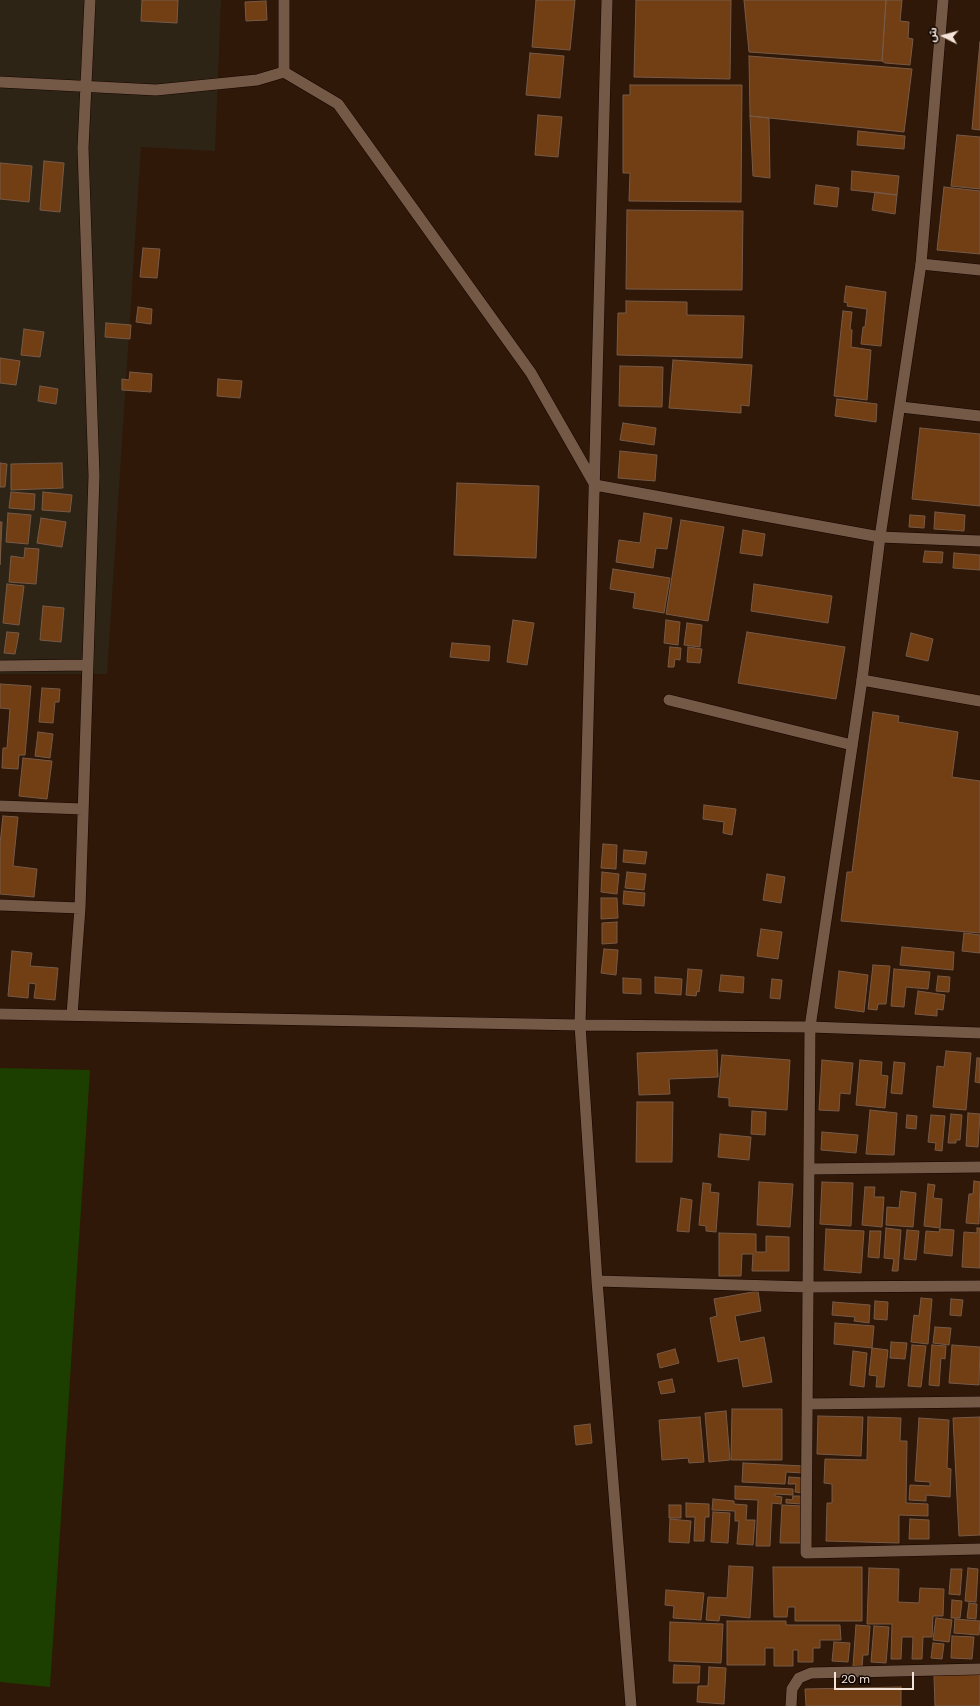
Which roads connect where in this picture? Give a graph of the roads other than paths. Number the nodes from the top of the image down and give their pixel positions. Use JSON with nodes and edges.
{"nodes":[{"id":1,"x":90,"y":0,"type":"edge"},
{"id":2,"x":284,"y":0,"type":"edge"},
{"id":3,"x":607,"y":0,"type":"edge"},
{"id":4,"x":943,"y":0,"type":"edge"},
{"id":5,"x":284,"y":72,"type":"junction"},
{"id":6,"x":0,"y":82,"type":"edge"},
{"id":7,"x":86,"y":86,"type":"junction"},
{"id":8,"x":921,"y":264,"type":"junction"},
{"id":9,"x":980,"y":270,"type":"edge"},
{"id":10,"x":901,"y":407,"type":"junction"},
{"id":11,"x":980,"y":416,"type":"edge"},
{"id":12,"x":595,"y":485,"type":"junction"},
{"id":13,"x":880,"y":537,"type":"junction"},
{"id":14,"x":980,"y":541,"type":"edge"},
{"id":15,"x":87,"y":665,"type":"junction"},
{"id":16,"x":0,"y":666,"type":"edge"},
{"id":17,"x":862,"y":680,"type":"junction"},
{"id":18,"x":669,"y":700,"type":"dead end"},
{"id":19,"x":980,"y":701,"type":"edge"},
{"id":20,"x":852,"y":745,"type":"junction"},
{"id":21,"x":0,"y":806,"type":"edge"},
{"id":22,"x":83,"y":809,"type":"junction"},
{"id":23,"x":0,"y":905,"type":"edge"},
{"id":24,"x":80,"y":908,"type":"junction"},
{"id":25,"x":0,"y":1014,"type":"edge"},
{"id":26,"x":72,"y":1015,"type":"junction"},
{"id":27,"x":580,"y":1025,"type":"junction"},
{"id":28,"x":810,"y":1027,"type":"junction"},
{"id":29,"x":980,"y":1033,"type":"edge"},
{"id":30,"x":980,"y":1168,"type":"edge"},
{"id":31,"x":809,"y":1169,"type":"junction"},
{"id":32,"x":596,"y":1281,"type":"junction"},
{"id":33,"x":980,"y":1286,"type":"edge"},
{"id":34,"x":808,"y":1287,"type":"junction"},
{"id":35,"x":980,"y":1402,"type":"edge"},
{"id":36,"x":807,"y":1404,"type":"junction"},
{"id":37,"x":980,"y":1549,"type":"edge"},
{"id":38,"x":980,"y":1669,"type":"edge"},
{"id":39,"x":631,"y":1706,"type":"edge"},
{"id":40,"x":791,"y":1706,"type":"edge"}],
"edges":[{"from":1,"to":7,"type":"street"},
{"from":2,"to":5,"type":"street"},
{"from":3,"to":12,"type":"street"},
{"from":4,"to":8,"type":"street"},
{"from":5,"to":7,"type":"street"},
{"from":5,"to":12,"type":"street"},
{"from":6,"to":7,"type":"street"},
{"from":7,"to":15,"type":"street"},
{"from":8,"to":9,"type":"street"},
{"from":8,"to":10,"type":"street"},
{"from":10,"to":11,"type":"street"},
{"from":10,"to":13,"type":"street"},
{"from":12,"to":13,"type":"street"},
{"from":12,"to":27,"type":"street"},
{"from":13,"to":14,"type":"street"},
{"from":13,"to":17,"type":"street"},
{"from":15,"to":16,"type":"street"},
{"from":15,"to":22,"type":"street"},
{"from":17,"to":19,"type":"street"},
{"from":17,"to":20,"type":"street"},
{"from":18,"to":20,"type":"street"},
{"from":20,"to":28,"type":"street"},
{"from":21,"to":22,"type":"street"},
{"from":22,"to":24,"type":"street"},
{"from":23,"to":24,"type":"street"},
{"from":24,"to":26,"type":"street"},
{"from":25,"to":26,"type":"street"},
{"from":26,"to":27,"type":"street"},
{"from":27,"to":28,"type":"street"},
{"from":27,"to":32,"type":"street"},
{"from":28,"to":29,"type":"street"},
{"from":28,"to":31,"type":"street"},
{"from":30,"to":31,"type":"street"},
{"from":31,"to":34,"type":"street"},
{"from":32,"to":34,"type":"street"},
{"from":32,"to":39,"type":"street"},
{"from":33,"to":34,"type":"street"},
{"from":34,"to":36,"type":"street"},
{"from":35,"to":36,"type":"street"},
{"from":36,"to":37,"type":"street"},
{"from":38,"to":40,"type":"street"}]}
